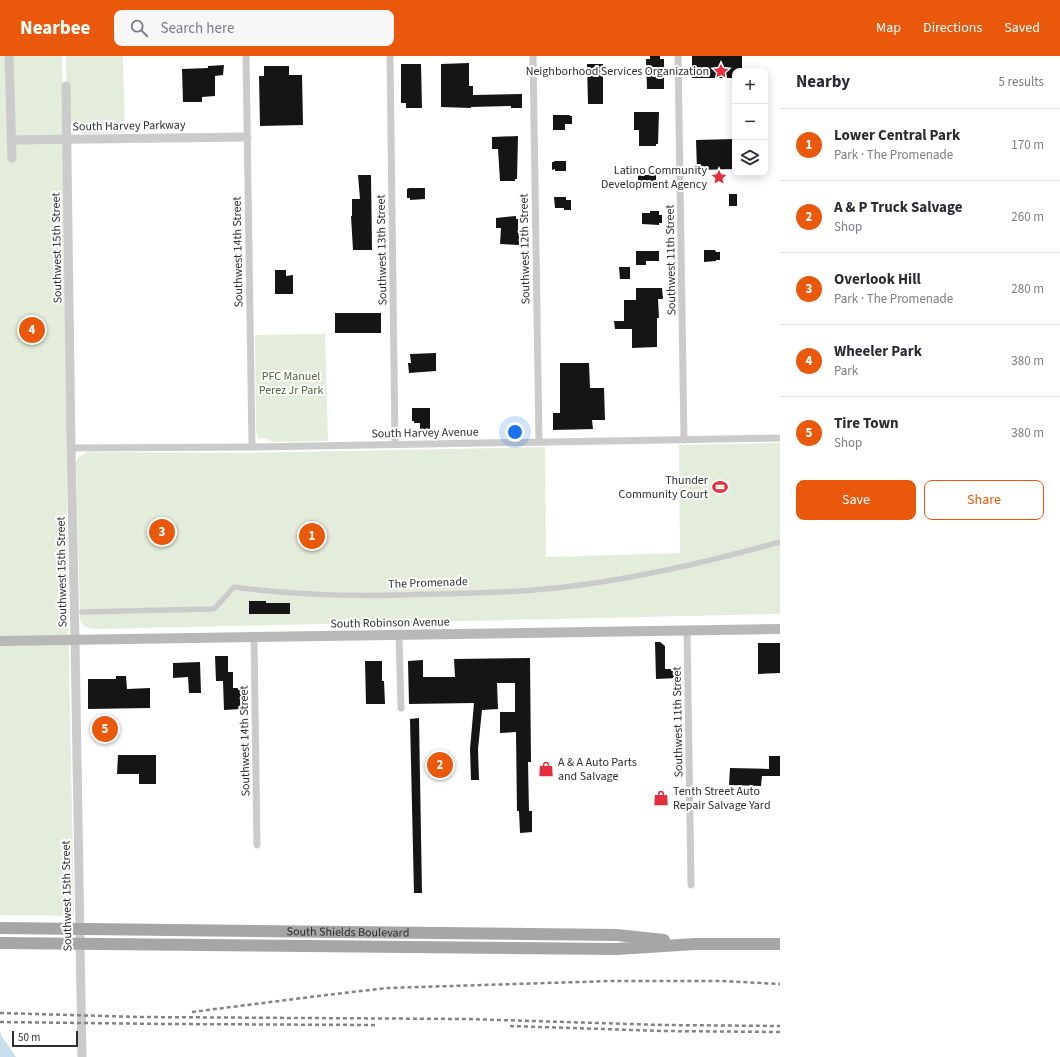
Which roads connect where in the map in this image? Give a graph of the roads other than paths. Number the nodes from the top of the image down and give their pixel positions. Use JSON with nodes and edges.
{"nodes":[{"id":1,"x":9,"y":56,"type":"edge"},
{"id":2,"x":246,"y":56,"type":"edge"},
{"id":3,"x":390,"y":56,"type":"edge"},
{"id":4,"x":533,"y":56,"type":"edge"},
{"id":5,"x":678,"y":56,"type":"edge"},
{"id":6,"x":66,"y":86,"type":"dead end"},
{"id":7,"x":247,"y":137,"type":"junction"},
{"id":8,"x":67,"y":139,"type":"junction"},
{"id":9,"x":11,"y":140,"type":"junction"},
{"id":10,"x":12,"y":158,"type":"dead end"},
{"id":11,"x":780,"y":438,"type":"edge"},
{"id":12,"x":684,"y":440,"type":"junction"},
{"id":13,"x":539,"y":442,"type":"junction"},
{"id":14,"x":395,"y":444,"type":"junction"},
{"id":15,"x":252,"y":447,"type":"junction"},
{"id":16,"x":70,"y":448,"type":"junction"},
{"id":17,"x":780,"y":542,"type":"edge"},
{"id":18,"x":82,"y":612,"type":"dead end"},
{"id":19,"x":780,"y":628,"type":"edge"},
{"id":20,"x":687,"y":630,"type":"junction"},
{"id":21,"x":399,"y":636,"type":"junction"},
{"id":22,"x":254,"y":638,"type":"junction"},
{"id":23,"x":75,"y":640,"type":"junction"},
{"id":24,"x":0,"y":641,"type":"edge"},
{"id":25,"x":401,"y":708,"type":"dead end"},
{"id":26,"x":257,"y":844,"type":"dead end"},
{"id":27,"x":691,"y":885,"type":"dead end"},
{"id":28,"x":0,"y":928,"type":"edge"},
{"id":29,"x":0,"y":943,"type":"edge"},
{"id":30,"x":695,"y":944,"type":"junction"},
{"id":31,"x":780,"y":944,"type":"edge"},
{"id":32,"x":82,"y":1057,"type":"edge"}],
"edges":[{"from":1,"to":9,"type":"street"},
{"from":2,"to":7,"type":"street","name":"Southwest 14th Street"},
{"from":3,"to":14,"type":"street","name":"Southwest 13th Street"},
{"from":4,"to":13,"type":"street","name":"Southwest 12th Street"},
{"from":5,"to":12,"type":"street","name":"Southwest 11th Street"},
{"from":6,"to":8,"type":"street","name":"Southwest 15th Street"},
{"from":7,"to":8,"type":"street","name":"South Harvey Parkway"},
{"from":7,"to":15,"type":"street","name":"Southwest 14th Street"},
{"from":8,"to":9,"type":"street","name":"South Harvey Parkway"},
{"from":8,"to":16,"type":"street","name":"Southwest 15th Street"},
{"from":9,"to":10,"type":"street"},
{"from":11,"to":12,"type":"street","name":"South Harvey Avenue"},
{"from":12,"to":13,"type":"street","name":"South Harvey Avenue"},
{"from":13,"to":14,"type":"street","name":"South Harvey Avenue"},
{"from":14,"to":15,"type":"street","name":"South Harvey Avenue"},
{"from":15,"to":16,"type":"street","name":"South Harvey Avenue"},
{"from":16,"to":23,"type":"street","name":"Southwest 15th Street"},
{"from":17,"to":18,"type":"street","name":"The Promenade"},
{"from":19,"to":20,"type":"main road","name":"South Robinson Avenue"},
{"from":20,"to":21,"type":"main road","name":"South Robinson Avenue"},
{"from":20,"to":27,"type":"street","name":"Southwest 11th Street"},
{"from":21,"to":22,"type":"main road","name":"South Robinson Avenue"},
{"from":21,"to":25,"type":"street"},
{"from":22,"to":23,"type":"main road","name":"South Robinson Avenue"},
{"from":22,"to":26,"type":"street","name":"Southwest 14th Street"},
{"from":23,"to":24,"type":"main road","name":"South Robinson Avenue"},
{"from":23,"to":32,"type":"street","name":"Southwest 15th Street"},
{"from":28,"to":30,"type":"main road","name":"South Shields Boulevard"},
{"from":29,"to":30,"type":"main road","name":"South Shields Boulevard"},
{"from":30,"to":31,"type":"main road","name":"South Shields Boulevard"}]}
